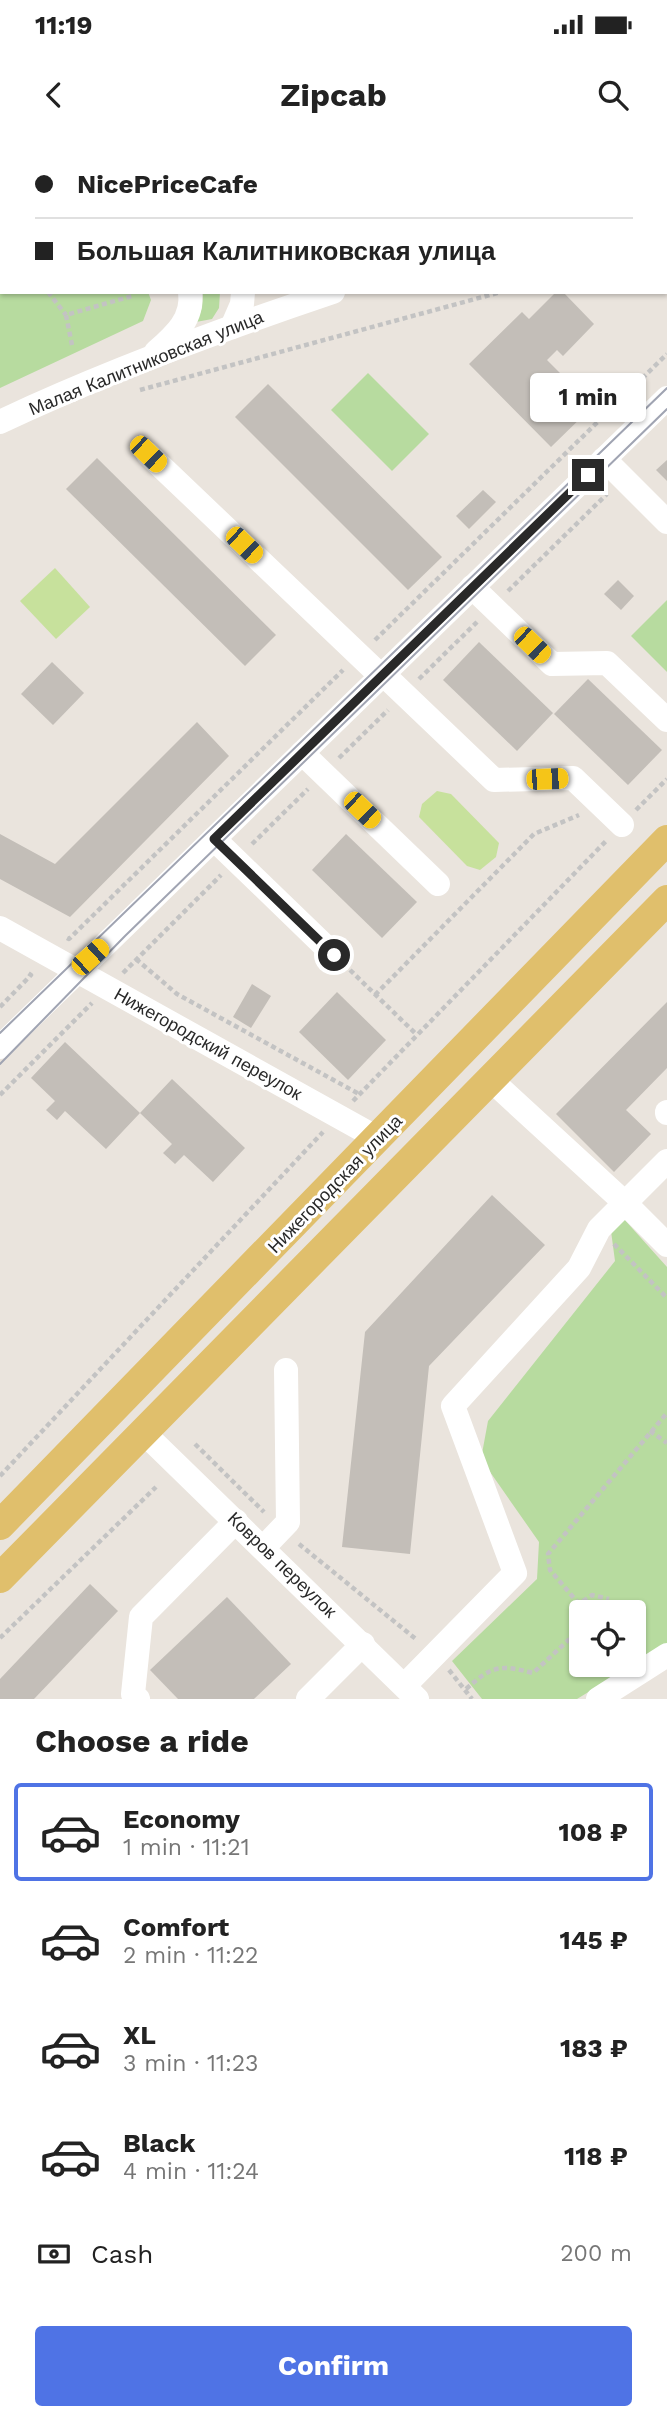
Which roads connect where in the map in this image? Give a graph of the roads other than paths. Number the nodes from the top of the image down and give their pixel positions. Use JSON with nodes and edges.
{"nodes":[{"id":1,"x":190,"y":294,"type":"edge"},
{"id":2,"x":243,"y":294,"type":"edge"},
{"id":3,"x":327,"y":294,"type":"edge"},
{"id":4,"x":232,"y":327,"type":"junction"},
{"id":5,"x":145,"y":362,"type":"junction"},
{"id":6,"x":667,"y":398,"type":"edge"},
{"id":7,"x":0,"y":422,"type":"edge"},
{"id":8,"x":148,"y":454,"type":"dead end"},
{"id":9,"x":604,"y":459,"type":"junction"},
{"id":10,"x":667,"y":522,"type":"edge"},
{"id":11,"x":472,"y":587,"type":"junction"},
{"id":12,"x":382,"y":675,"type":"junction"},
{"id":13,"x":667,"y":720,"type":"edge"},
{"id":14,"x":302,"y":752,"type":"junction"},
{"id":15,"x":622,"y":825,"type":"dead end"},
{"id":16,"x":214,"y":839,"type":"junction"},
{"id":17,"x":667,"y":840,"type":"edge"},
{"id":18,"x":438,"y":884,"type":"dead end"},
{"id":19,"x":667,"y":901,"type":"edge"},
{"id":20,"x":0,"y":928,"type":"edge"},
{"id":21,"x":334,"y":955,"type":"road end"},
{"id":22,"x":76,"y":970,"type":"junction"},
{"id":23,"x":0,"y":1047,"type":"edge"},
{"id":24,"x":491,"y":1080,"type":"junction"},
{"id":25,"x":379,"y":1139,"type":"junction"},
{"id":26,"x":667,"y":1161,"type":"edge"},
{"id":27,"x":625,"y":1203,"type":"junction"},
{"id":28,"x":667,"y":1245,"type":"edge"},
{"id":29,"x":286,"y":1370,"type":"dead end"},
{"id":30,"x":144,"y":1433,"type":"junction"},
{"id":31,"x":236,"y":1521,"type":"junction"},
{"id":32,"x":0,"y":1525,"type":"edge"},
{"id":33,"x":264,"y":1547,"type":"junction"},
{"id":34,"x":0,"y":1578,"type":"edge"},
{"id":35,"x":363,"y":1644,"type":"junction"},
{"id":36,"x":667,"y":1655,"type":"edge"},
{"id":37,"x":414,"y":1695,"type":"edge"},
{"id":38,"x":138,"y":1699,"type":"edge"},
{"id":39,"x":308,"y":1699,"type":"edge"},
{"id":40,"x":598,"y":1699,"type":"edge"}],
"edges":[{"from":1,"to":5,"type":"street"},
{"from":2,"to":4,"type":"street"},
{"from":3,"to":4,"type":"street","name":"Малая Калитниковская улица"},
{"from":4,"to":5,"type":"street","name":"Малая Калитниковская улица"},
{"from":5,"to":7,"type":"street","name":"Малая Калитниковская улица"},
{"from":6,"to":9,"type":"street"},
{"from":8,"to":12,"type":"street"},
{"from":9,"to":10,"type":"street"},
{"from":9,"to":11,"type":"street"},
{"from":11,"to":12,"type":"street"},
{"from":11,"to":13,"type":"street"},
{"from":12,"to":14,"type":"street"},
{"from":12,"to":15,"type":"street"},
{"from":14,"to":16,"type":"street"},
{"from":14,"to":18,"type":"street"},
{"from":16,"to":21,"type":"street"},
{"from":16,"to":22,"type":"street"},
{"from":17,"to":25,"type":"main road","name":"Нижегородская улица"},
{"from":19,"to":24,"type":"main road"},
{"from":20,"to":22,"type":"street","name":"Нижегородский переулок"},
{"from":22,"to":23,"type":"street"},
{"from":22,"to":25,"type":"street","name":"Нижегородский переулок"},
{"from":24,"to":27,"type":"street"},
{"from":24,"to":30,"type":"main road"},
{"from":25,"to":32,"type":"main road","name":"Нижегородская улица"},
{"from":26,"to":27,"type":"street"},
{"from":27,"to":28,"type":"street"},
{"from":27,"to":37,"type":"street"},
{"from":29,"to":33,"type":"street"},
{"from":30,"to":31,"type":"street","name":"Ковров переулок"},
{"from":30,"to":34,"type":"main road"},
{"from":31,"to":33,"type":"street","name":"Ковров переулок"},
{"from":31,"to":38,"type":"street"},
{"from":33,"to":35,"type":"street","name":"Ковров переулок"},
{"from":35,"to":37,"type":"street","name":"Ковров переулок"},
{"from":35,"to":39,"type":"street"},
{"from":36,"to":40,"type":"street"}]}
